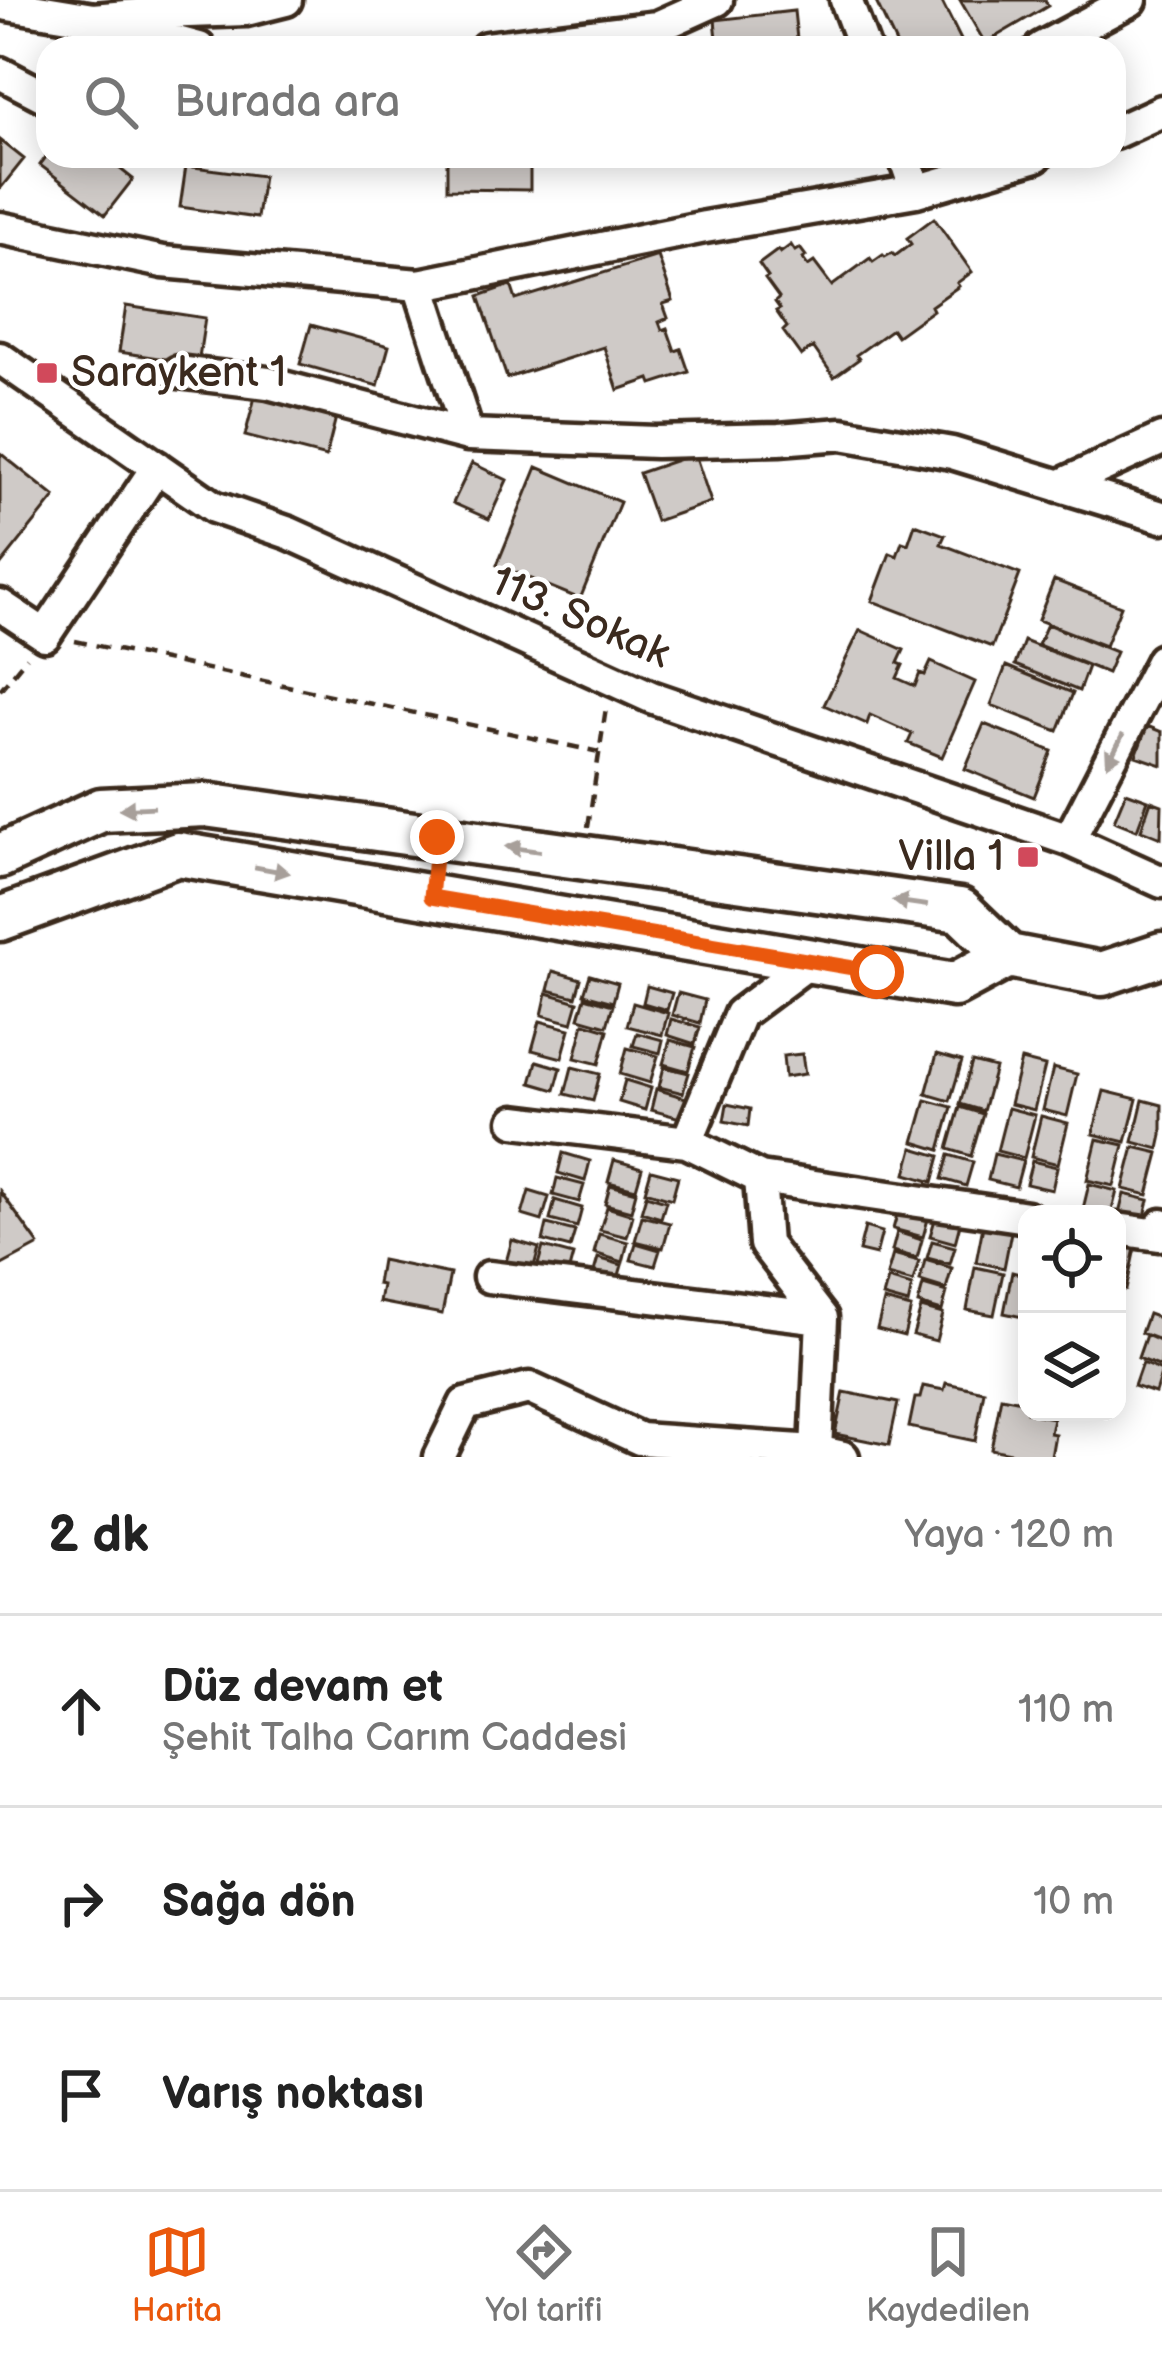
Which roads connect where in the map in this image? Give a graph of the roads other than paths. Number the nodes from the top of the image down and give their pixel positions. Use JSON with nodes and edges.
{"nodes":[{"id":1,"x":286,"y":0,"type":"edge"},
{"id":2,"x":717,"y":0,"type":"edge"},
{"id":3,"x":846,"y":0,"type":"edge"},
{"id":4,"x":1131,"y":0,"type":"edge"},
{"id":5,"x":0,"y":1,"type":"edge"},
{"id":6,"x":92,"y":19,"type":"junction"},
{"id":7,"x":155,"y":36,"type":"edge"},
{"id":8,"x":584,"y":36,"type":"edge"},
{"id":9,"x":860,"y":36,"type":"edge"},
{"id":10,"x":1064,"y":36,"type":"edge"},
{"id":11,"x":0,"y":73,"type":"edge"},
{"id":12,"x":36,"y":92,"type":"edge"},
{"id":13,"x":1162,"y":111,"type":"edge"},
{"id":14,"x":1126,"y":128,"type":"edge"},
{"id":15,"x":908,"y":168,"type":"edge"},
{"id":16,"x":995,"y":168,"type":"edge"},
{"id":17,"x":916,"y":191,"type":"junction"},
{"id":18,"x":0,"y":228,"type":"edge"},
{"id":19,"x":419,"y":285,"type":"junction"},
{"id":20,"x":6,"y":370,"type":"edge"},
{"id":21,"x":178,"y":372,"type":"dead end"},
{"id":22,"x":468,"y":435,"type":"junction"},
{"id":23,"x":1162,"y":439,"type":"edge"},
{"id":24,"x":157,"y":467,"type":"junction"},
{"id":25,"x":1059,"y":486,"type":"junction"},
{"id":26,"x":1162,"y":518,"type":"edge"},
{"id":27,"x":0,"y":605,"type":"edge"},
{"id":28,"x":1162,"y":660,"type":"edge"},
{"id":29,"x":437,"y":837,"type":"junction"},
{"id":30,"x":1069,"y":840,"type":"junction"},
{"id":31,"x":0,"y":856,"type":"edge"},
{"id":32,"x":1162,"y":882,"type":"edge"},
{"id":33,"x":431,"y":897,"type":"junction"},
{"id":34,"x":0,"y":919,"type":"edge"},
{"id":35,"x":1162,"y":954,"type":"edge"},
{"id":36,"x":1008,"y":956,"type":"junction"},
{"id":37,"x":812,"y":962,"type":"junction"},
{"id":38,"x":515,"y":1120,"type":"dead end"},
{"id":39,"x":687,"y":1142,"type":"junction"},
{"id":40,"x":760,"y":1178,"type":"junction"},
{"id":41,"x":1018,"y":1215,"type":"edge"},
{"id":42,"x":1162,"y":1225,"type":"edge"},
{"id":43,"x":1126,"y":1230,"type":"edge"},
{"id":44,"x":489,"y":1277,"type":"dead end"},
{"id":45,"x":822,"y":1318,"type":"junction"},
{"id":46,"x":830,"y":1454,"type":"edge"},
{"id":47,"x":439,"y":1457,"type":"edge"}],
"edges":[{"from":1,"to":6,"type":"street"},
{"from":2,"to":8,"type":"street"},
{"from":3,"to":9,"type":"street"},
{"from":4,"to":10,"type":"street"},
{"from":5,"to":6,"type":"street"},
{"from":6,"to":7,"type":"street"},
{"from":11,"to":12,"type":"street"},
{"from":13,"to":14,"type":"street"},
{"from":15,"to":17,"type":"street"},
{"from":16,"to":17,"type":"street"},
{"from":17,"to":19,"type":"street"},
{"from":18,"to":19,"type":"street"},
{"from":19,"to":22,"type":"street"},
{"from":20,"to":24,"type":"street","name":"113. Sokak"},
{"from":21,"to":22,"type":"street"},
{"from":22,"to":25,"type":"street"},
{"from":23,"to":25,"type":"street"},
{"from":24,"to":27,"type":"street"},
{"from":24,"to":30,"type":"street","name":"113. Sokak"},
{"from":25,"to":26,"type":"street"},
{"from":28,"to":30,"type":"street","one_way":true},
{"from":29,"to":31,"type":"street","one_way":true},
{"from":29,"to":33,"type":"street"},
{"from":36,"to":29,"type":"street","one_way":true},
{"from":30,"to":32,"type":"street","name":"113. Sokak"},
{"from":34,"to":33,"type":"street","one_way":true},
{"from":33,"to":37,"type":"street"},
{"from":35,"to":36,"type":"street"},
{"from":36,"to":37,"type":"street"},
{"from":37,"to":39,"type":"street"},
{"from":38,"to":39,"type":"street"},
{"from":39,"to":40,"type":"street"},
{"from":40,"to":41,"type":"street"},
{"from":40,"to":45,"type":"street"},
{"from":42,"to":43,"type":"street"},
{"from":44,"to":45,"type":"street"},
{"from":45,"to":46,"type":"street"},
{"from":46,"to":47,"type":"street"}]}
